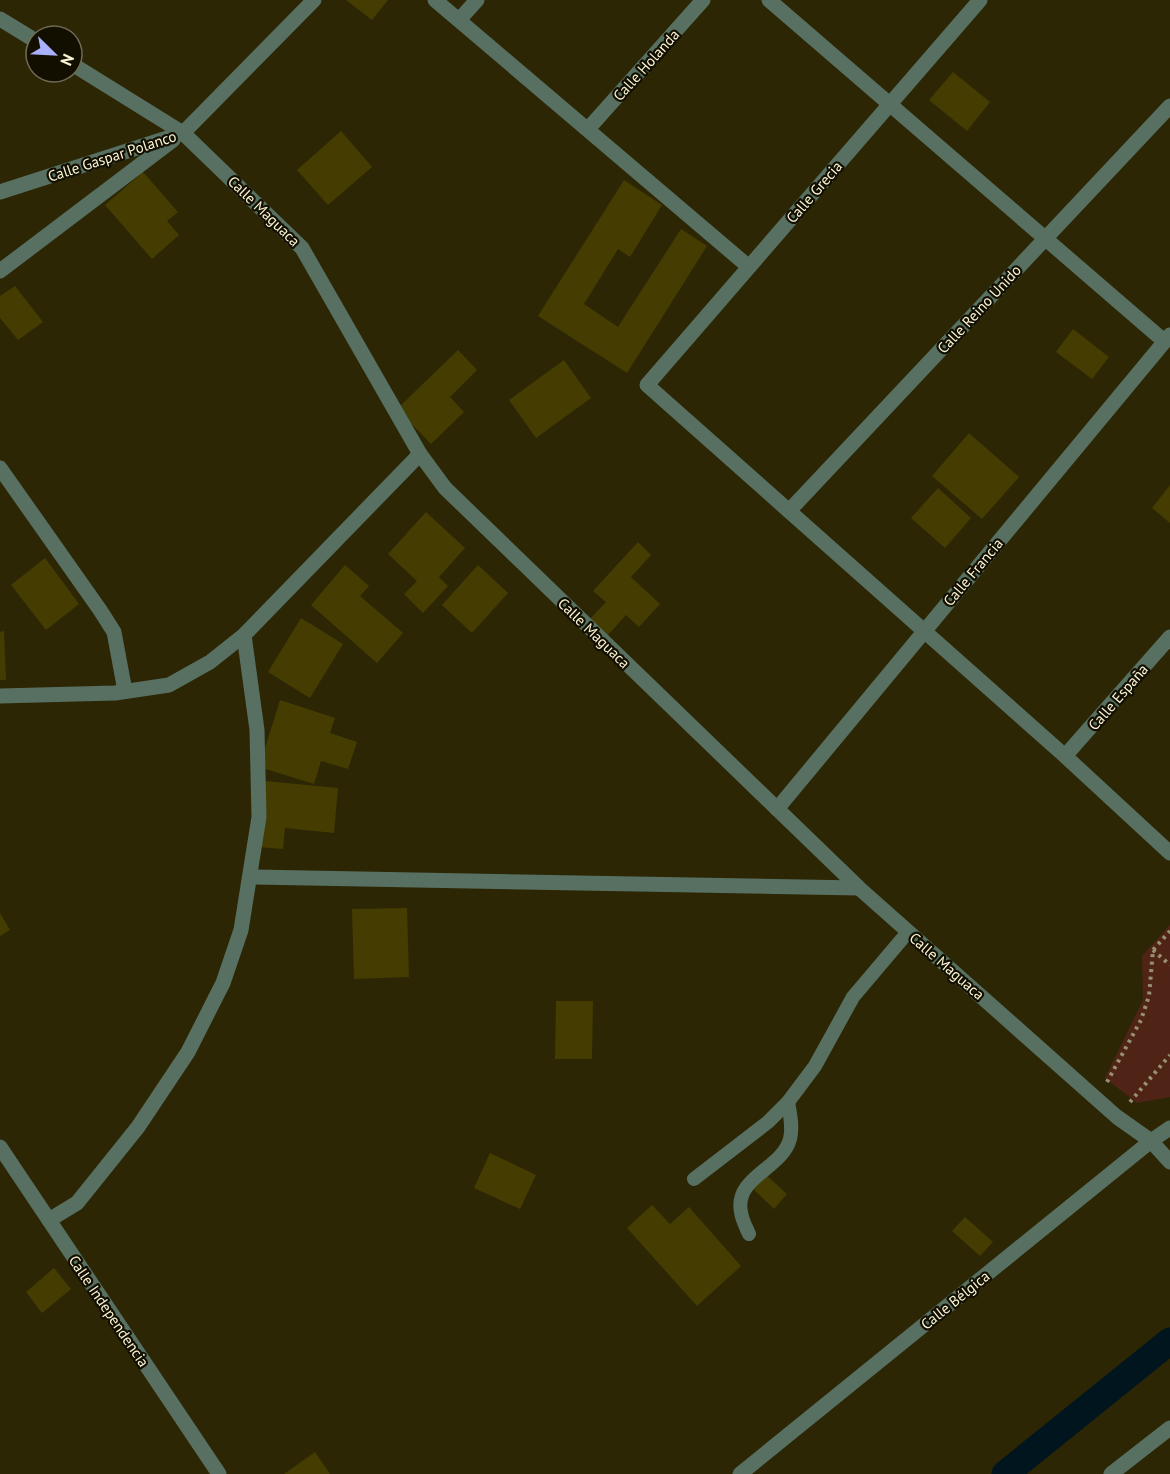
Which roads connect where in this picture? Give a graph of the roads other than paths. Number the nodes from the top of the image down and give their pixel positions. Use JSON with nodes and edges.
{"nodes":[{"id":1,"x":314,"y":0,"type":"edge"},
{"id":2,"x":435,"y":0,"type":"edge"},
{"id":3,"x":477,"y":0,"type":"edge"},
{"id":4,"x":703,"y":0,"type":"edge"},
{"id":5,"x":769,"y":0,"type":"edge"},
{"id":6,"x":980,"y":0,"type":"edge"},
{"id":7,"x":0,"y":19,"type":"edge"},
{"id":8,"x":459,"y":21,"type":"junction"},
{"id":9,"x":24,"y":34,"type":"edge"},
{"id":10,"x":84,"y":71,"type":"edge"},
{"id":11,"x":889,"y":105,"type":"junction"},
{"id":12,"x":1170,"y":106,"type":"edge"},
{"id":13,"x":588,"y":129,"type":"junction"},
{"id":14,"x":183,"y":133,"type":"junction"},
{"id":15,"x":0,"y":192,"type":"edge"},
{"id":16,"x":1045,"y":238,"type":"junction"},
{"id":17,"x":749,"y":267,"type":"junction"},
{"id":18,"x":0,"y":271,"type":"edge"},
{"id":19,"x":1167,"y":338,"type":"edge"},
{"id":20,"x":420,"y":454,"type":"junction"},
{"id":21,"x":0,"y":468,"type":"edge"},
{"id":22,"x":789,"y":511,"type":"junction"},
{"id":23,"x":924,"y":632,"type":"junction"},
{"id":24,"x":244,"y":635,"type":"junction"},
{"id":25,"x":1170,"y":637,"type":"edge"},
{"id":26,"x":125,"y":692,"type":"junction"},
{"id":27,"x":0,"y":696,"type":"edge"},
{"id":28,"x":1065,"y":756,"type":"junction"},
{"id":29,"x":777,"y":809,"type":"junction"},
{"id":30,"x":1170,"y":853,"type":"edge"},
{"id":31,"x":250,"y":877,"type":"junction"},
{"id":32,"x":859,"y":888,"type":"junction"},
{"id":33,"x":908,"y":932,"type":"junction"},
{"id":34,"x":788,"y":1102,"type":"junction"},
{"id":35,"x":1170,"y":1128,"type":"edge"},
{"id":36,"x":1151,"y":1141,"type":"junction"},
{"id":37,"x":0,"y":1147,"type":"edge"},
{"id":38,"x":1170,"y":1162,"type":"edge"},
{"id":39,"x":694,"y":1179,"type":"dead end"},
{"id":40,"x":49,"y":1220,"type":"junction"},
{"id":41,"x":749,"y":1234,"type":"dead end"},
{"id":42,"x":1170,"y":1428,"type":"edge"},
{"id":43,"x":219,"y":1474,"type":"edge"},
{"id":44,"x":740,"y":1474,"type":"edge"},
{"id":45,"x":1111,"y":1474,"type":"edge"}],
"edges":[{"from":1,"to":14,"type":"street","name":"Calle Gaspar Polanco"},
{"from":2,"to":8,"type":"street"},
{"from":3,"to":8,"type":"street"},
{"from":4,"to":13,"type":"street","name":"Calle Holanda"},
{"from":5,"to":11,"type":"street"},
{"from":6,"to":11,"type":"street","name":"Calle Grecia"},
{"from":7,"to":9,"type":"street"},
{"from":8,"to":13,"type":"street"},
{"from":10,"to":14,"type":"street","name":"Calle Maguaca"},
{"from":11,"to":16,"type":"street"},
{"from":11,"to":17,"type":"street","name":"Calle Grecia"},
{"from":12,"to":16,"type":"street","name":"Calle Reino Unido"},
{"from":13,"to":17,"type":"street"},
{"from":14,"to":15,"type":"street","name":"Calle Gaspar Polanco"},
{"from":14,"to":18,"type":"street"},
{"from":14,"to":20,"type":"street","name":"Calle Maguaca"},
{"from":16,"to":19,"type":"street"},
{"from":16,"to":22,"type":"street","name":"Calle Reino Unido"},
{"from":17,"to":22,"type":"street","name":"Calle Grecia"},
{"from":19,"to":23,"type":"street","name":"Calle Francia"},
{"from":20,"to":24,"type":"street"},
{"from":20,"to":29,"type":"street","name":"Calle Maguaca"},
{"from":21,"to":26,"type":"street"},
{"from":22,"to":23,"type":"street"},
{"from":23,"to":28,"type":"street"},
{"from":23,"to":29,"type":"street","name":"Calle Francia"},
{"from":24,"to":26,"type":"street"},
{"from":24,"to":31,"type":"street"},
{"from":25,"to":28,"type":"street","name":"Calle España"},
{"from":26,"to":27,"type":"street"},
{"from":28,"to":30,"type":"street"},
{"from":29,"to":32,"type":"street","name":"Calle Maguaca"},
{"from":31,"to":32,"type":"street"},
{"from":31,"to":40,"type":"street"},
{"from":32,"to":33,"type":"street","name":"Calle Maguaca"},
{"from":33,"to":34,"type":"lane"},
{"from":33,"to":36,"type":"street","name":"Calle Maguaca"},
{"from":34,"to":39,"type":"lane"},
{"from":34,"to":41,"type":"lane"},
{"from":35,"to":36,"type":"street","name":"Calle Bélgica"},
{"from":36,"to":38,"type":"street","name":"Calle Maguaca"},
{"from":36,"to":44,"type":"street","name":"Calle Bélgica"},
{"from":37,"to":40,"type":"street","name":"Calle Independencia"},
{"from":40,"to":43,"type":"street","name":"Calle Independencia"},
{"from":42,"to":45,"type":"street"}]}
